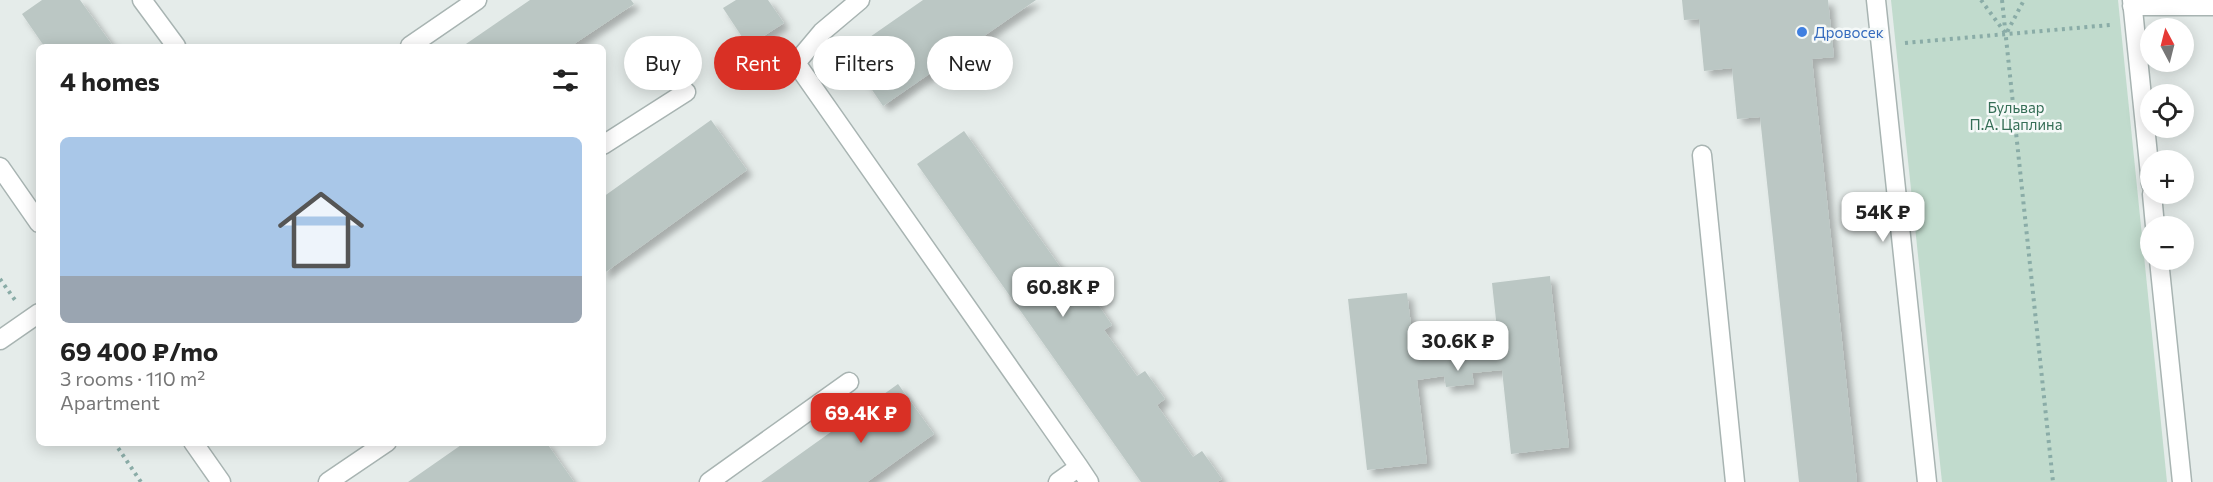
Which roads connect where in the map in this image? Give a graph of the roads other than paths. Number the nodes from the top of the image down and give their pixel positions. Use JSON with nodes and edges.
{"nodes":[{"id":1,"x":142,"y":0,"type":"edge"},
{"id":2,"x":477,"y":0,"type":"edge"},
{"id":3,"x":860,"y":0,"type":"edge"},
{"id":4,"x":1876,"y":0,"type":"edge"},
{"id":5,"x":2213,"y":6,"type":"edge"},
{"id":6,"x":2133,"y":10,"type":"edge"},
{"id":7,"x":175,"y":44,"type":"edge"},
{"id":8,"x":413,"y":44,"type":"edge"},
{"id":9,"x":686,"y":92,"type":"dead end"},
{"id":10,"x":606,"y":143,"type":"edge"},
{"id":11,"x":2147,"y":150,"type":"edge"},
{"id":12,"x":1702,"y":155,"type":"dead end"},
{"id":13,"x":0,"y":167,"type":"edge"},
{"id":14,"x":36,"y":219,"type":"edge"},
{"id":15,"x":2160,"y":270,"type":"edge"},
{"id":16,"x":36,"y":315,"type":"edge"},
{"id":17,"x":0,"y":340,"type":"edge"},
{"id":18,"x":849,"y":382,"type":"dead end"},
{"id":19,"x":196,"y":446,"type":"edge"},
{"id":20,"x":381,"y":446,"type":"edge"},
{"id":21,"x":1084,"y":475,"type":"edge"},
{"id":22,"x":221,"y":482,"type":"edge"},
{"id":23,"x":328,"y":482,"type":"edge"},
{"id":24,"x":709,"y":482,"type":"edge"},
{"id":25,"x":1058,"y":482,"type":"edge"},
{"id":26,"x":1735,"y":482,"type":"edge"},
{"id":27,"x":1927,"y":482,"type":"edge"},
{"id":28,"x":2182,"y":482,"type":"edge"}],
"edges":[{"from":1,"to":7,"type":"street"},
{"from":2,"to":8,"type":"street"},
{"from":3,"to":21,"type":"street"},
{"from":4,"to":27,"type":"street"},
{"from":5,"to":6,"type":"street"},
{"from":6,"to":11,"type":"street"},
{"from":9,"to":10,"type":"street"},
{"from":12,"to":26,"type":"street"},
{"from":13,"to":14,"type":"street"},
{"from":15,"to":28,"type":"street"},
{"from":16,"to":17,"type":"street"},
{"from":18,"to":24,"type":"street"},
{"from":19,"to":22,"type":"street"},
{"from":20,"to":23,"type":"street"},
{"from":21,"to":25,"type":"street"}]}
